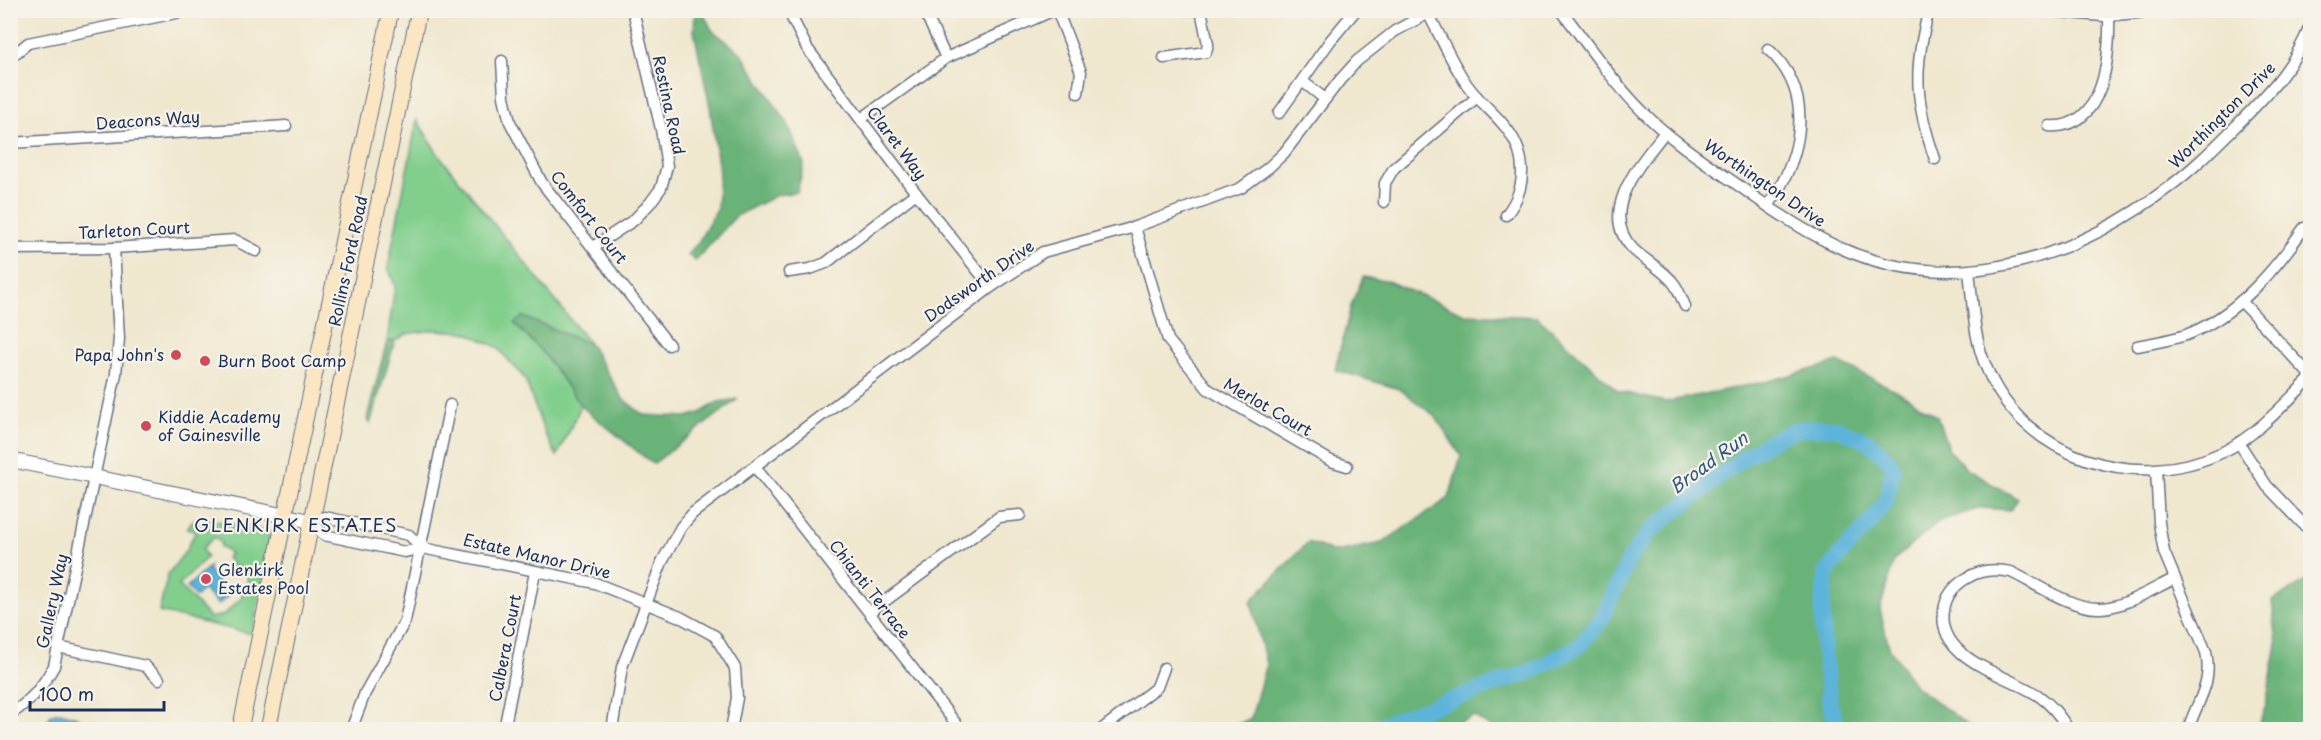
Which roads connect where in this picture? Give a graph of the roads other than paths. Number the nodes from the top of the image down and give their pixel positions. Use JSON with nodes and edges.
{"nodes":[{"id":1,"x":191,"y":10,"type":"edge"},
{"id":2,"x":392,"y":10,"type":"edge"},
{"id":3,"x":419,"y":10,"type":"edge"},
{"id":4,"x":633,"y":10,"type":"edge"},
{"id":5,"x":788,"y":10,"type":"edge"},
{"id":6,"x":924,"y":10,"type":"edge"},
{"id":7,"x":1055,"y":10,"type":"edge"},
{"id":8,"x":1201,"y":10,"type":"edge"},
{"id":9,"x":1356,"y":10,"type":"edge"},
{"id":10,"x":1561,"y":10,"type":"edge"},
{"id":11,"x":1929,"y":10,"type":"edge"},
{"id":12,"x":2038,"y":10,"type":"edge"},
{"id":13,"x":2171,"y":10,"type":"edge"},
{"id":14,"x":1431,"y":12,"type":"edge"},
{"id":15,"x":2109,"y":16,"type":"junction"},
{"id":16,"x":2310,"y":26,"type":"edge"},
{"id":17,"x":1768,"y":49,"type":"dead end"},
{"id":18,"x":2306,"y":50,"type":"edge"},
{"id":19,"x":10,"y":58,"type":"edge"},
{"id":20,"x":946,"y":58,"type":"junction"},
{"id":21,"x":1164,"y":58,"type":"dead end"},
{"id":22,"x":502,"y":60,"type":"dead end"},
{"id":23,"x":1302,"y":81,"type":"junction"},
{"id":24,"x":1078,"y":93,"type":"dead end"},
{"id":25,"x":1477,"y":98,"type":"junction"},
{"id":26,"x":1325,"y":99,"type":"junction"},
{"id":27,"x":1279,"y":113,"type":"dead end"},
{"id":28,"x":861,"y":119,"type":"junction"},
{"id":29,"x":286,"y":126,"type":"dead end"},
{"id":30,"x":2049,"y":126,"type":"dead end"},
{"id":31,"x":1665,"y":132,"type":"junction"},
{"id":32,"x":10,"y":143,"type":"edge"},
{"id":33,"x":1935,"y":159,"type":"dead end"},
{"id":34,"x":916,"y":194,"type":"junction"},
{"id":35,"x":1384,"y":202,"type":"dead end"},
{"id":36,"x":1767,"y":206,"type":"junction"},
{"id":37,"x":1506,"y":215,"type":"dead end"},
{"id":38,"x":1135,"y":227,"type":"junction"},
{"id":39,"x":2304,"y":228,"type":"dead end"},
{"id":40,"x":593,"y":247,"type":"junction"},
{"id":41,"x":114,"y":248,"type":"junction"},
{"id":42,"x":10,"y":249,"type":"edge"},
{"id":43,"x":256,"y":251,"type":"dead end"},
{"id":44,"x":1969,"y":271,"type":"junction"},
{"id":45,"x":789,"y":272,"type":"dead end"},
{"id":46,"x":991,"y":287,"type":"junction"},
{"id":47,"x":2241,"y":301,"type":"junction"},
{"id":48,"x":1685,"y":306,"type":"dead end"},
{"id":49,"x":669,"y":345,"type":"dead end"},
{"id":50,"x":2137,"y":346,"type":"dead end"},
{"id":51,"x":2310,"y":377,"type":"edge"},
{"id":52,"x":450,"y":405,"type":"dead end"},
{"id":53,"x":2239,"y":443,"type":"junction"},
{"id":54,"x":10,"y":460,"type":"edge"},
{"id":55,"x":1347,"y":466,"type":"dead end"},
{"id":56,"x":755,"y":467,"type":"junction"},
{"id":57,"x":2156,"y":470,"type":"junction"},
{"id":58,"x":94,"y":477,"type":"junction"},
{"id":59,"x":1020,"y":515,"type":"dead end"},
{"id":60,"x":285,"y":516,"type":"junction"},
{"id":61,"x":311,"y":521,"type":"junction"},
{"id":62,"x":2305,"y":526,"type":"dead end"},
{"id":63,"x":422,"y":548,"type":"junction"},
{"id":64,"x":535,"y":572,"type":"junction"},
{"id":65,"x":2174,"y":579,"type":"junction"},
{"id":66,"x":648,"y":604,"type":"junction"},
{"id":67,"x":870,"y":612,"type":"junction"},
{"id":68,"x":58,"y":647,"type":"junction"},
{"id":69,"x":1164,"y":668,"type":"dead end"},
{"id":70,"x":159,"y":679,"type":"dead end"},
{"id":71,"x":10,"y":715,"type":"edge"},
{"id":72,"x":240,"y":729,"type":"edge"},
{"id":73,"x":267,"y":729,"type":"edge"},
{"id":74,"x":351,"y":729,"type":"edge"},
{"id":75,"x":504,"y":729,"type":"edge"},
{"id":76,"x":612,"y":729,"type":"edge"},
{"id":77,"x":730,"y":729,"type":"edge"},
{"id":78,"x":961,"y":729,"type":"edge"},
{"id":79,"x":1101,"y":729,"type":"edge"},
{"id":80,"x":2069,"y":729,"type":"edge"},
{"id":81,"x":2188,"y":729,"type":"edge"}],
"edges":[{"from":1,"to":19,"type":"street"},
{"from":2,"to":60,"type":"main road","name":"Rollins Ford Road"},
{"from":3,"to":61,"type":"main road","name":"Rollins Ford Road"},
{"from":4,"to":40,"type":"street","name":"Restina Road"},
{"from":5,"to":28,"type":"street","name":"Claret Way"},
{"from":6,"to":20,"type":"street"},
{"from":7,"to":20,"type":"street"},
{"from":7,"to":24,"type":"street"},
{"from":8,"to":21,"type":"street"},
{"from":9,"to":23,"type":"street"},
{"from":10,"to":31,"type":"street","name":"Worthington Drive"},
{"from":11,"to":33,"type":"street"},
{"from":12,"to":15,"type":"street"},
{"from":13,"to":15,"type":"street"},
{"from":14,"to":25,"type":"street"},
{"from":14,"to":26,"type":"street","name":"Dodsworth Drive"},
{"from":15,"to":30,"type":"street"},
{"from":16,"to":18,"type":"street","name":"Worthington Drive"},
{"from":17,"to":36,"type":"street"},
{"from":18,"to":44,"type":"street","name":"Worthington Drive"},
{"from":20,"to":28,"type":"street"},
{"from":22,"to":40,"type":"street","name":"Comfort Court"},
{"from":23,"to":26,"type":"street"},
{"from":23,"to":27,"type":"street"},
{"from":25,"to":35,"type":"street"},
{"from":25,"to":37,"type":"street"},
{"from":26,"to":38,"type":"street","name":"Dodsworth Drive"},
{"from":28,"to":34,"type":"street","name":"Claret Way"},
{"from":29,"to":32,"type":"street","name":"Deacons Way"},
{"from":31,"to":36,"type":"street","name":"Worthington Drive"},
{"from":31,"to":48,"type":"street"},
{"from":34,"to":45,"type":"street"},
{"from":34,"to":46,"type":"street","name":"Claret Way"},
{"from":36,"to":44,"type":"street","name":"Worthington Drive"},
{"from":38,"to":46,"type":"street","name":"Dodsworth Drive"},
{"from":38,"to":55,"type":"street","name":"Merlot Court"},
{"from":39,"to":47,"type":"street"},
{"from":40,"to":49,"type":"street","name":"Comfort Court"},
{"from":41,"to":42,"type":"street","name":"Tarleton Court"},
{"from":41,"to":43,"type":"street","name":"Tarleton Court"},
{"from":41,"to":58,"type":"street","name":"Gallery Way"},
{"from":44,"to":57,"type":"street"},
{"from":46,"to":56,"type":"street","name":"Dodsworth Drive"},
{"from":47,"to":50,"type":"street"},
{"from":47,"to":51,"type":"street"},
{"from":51,"to":53,"type":"street"},
{"from":52,"to":63,"type":"street"},
{"from":53,"to":57,"type":"street"},
{"from":53,"to":62,"type":"street"},
{"from":54,"to":58,"type":"street","name":"Estate Manor Drive"},
{"from":56,"to":66,"type":"street","name":"Dodsworth Drive"},
{"from":56,"to":67,"type":"street","name":"Chianti Terrace"},
{"from":57,"to":65,"type":"street"},
{"from":58,"to":60,"type":"street","name":"Estate Manor Drive"},
{"from":58,"to":68,"type":"street","name":"Gallery Way"},
{"from":59,"to":67,"type":"street"},
{"from":60,"to":61,"type":"street","name":"Estate Manor Drive"},
{"from":60,"to":72,"type":"main road","name":"Rollins Ford Road"},
{"from":61,"to":63,"type":"street","name":"Estate Manor Drive"},
{"from":61,"to":63,"type":"street","name":"Estate Manor Drive"},
{"from":61,"to":73,"type":"main road","name":"Rollins Ford Road"},
{"from":63,"to":64,"type":"street","name":"Estate Manor Drive"},
{"from":63,"to":74,"type":"street"},
{"from":64,"to":66,"type":"street","name":"Estate Manor Drive"},
{"from":64,"to":75,"type":"street","name":"Calbera Court"},
{"from":65,"to":80,"type":"street"},
{"from":65,"to":81,"type":"street"},
{"from":66,"to":76,"type":"street","name":"Dodsworth Drive"},
{"from":66,"to":77,"type":"street","name":"Estate Manor Drive"},
{"from":67,"to":78,"type":"street","name":"Chianti Terrace"},
{"from":68,"to":70,"type":"street"},
{"from":68,"to":71,"type":"street","name":"Gallery Way"},
{"from":69,"to":79,"type":"street"}]}
